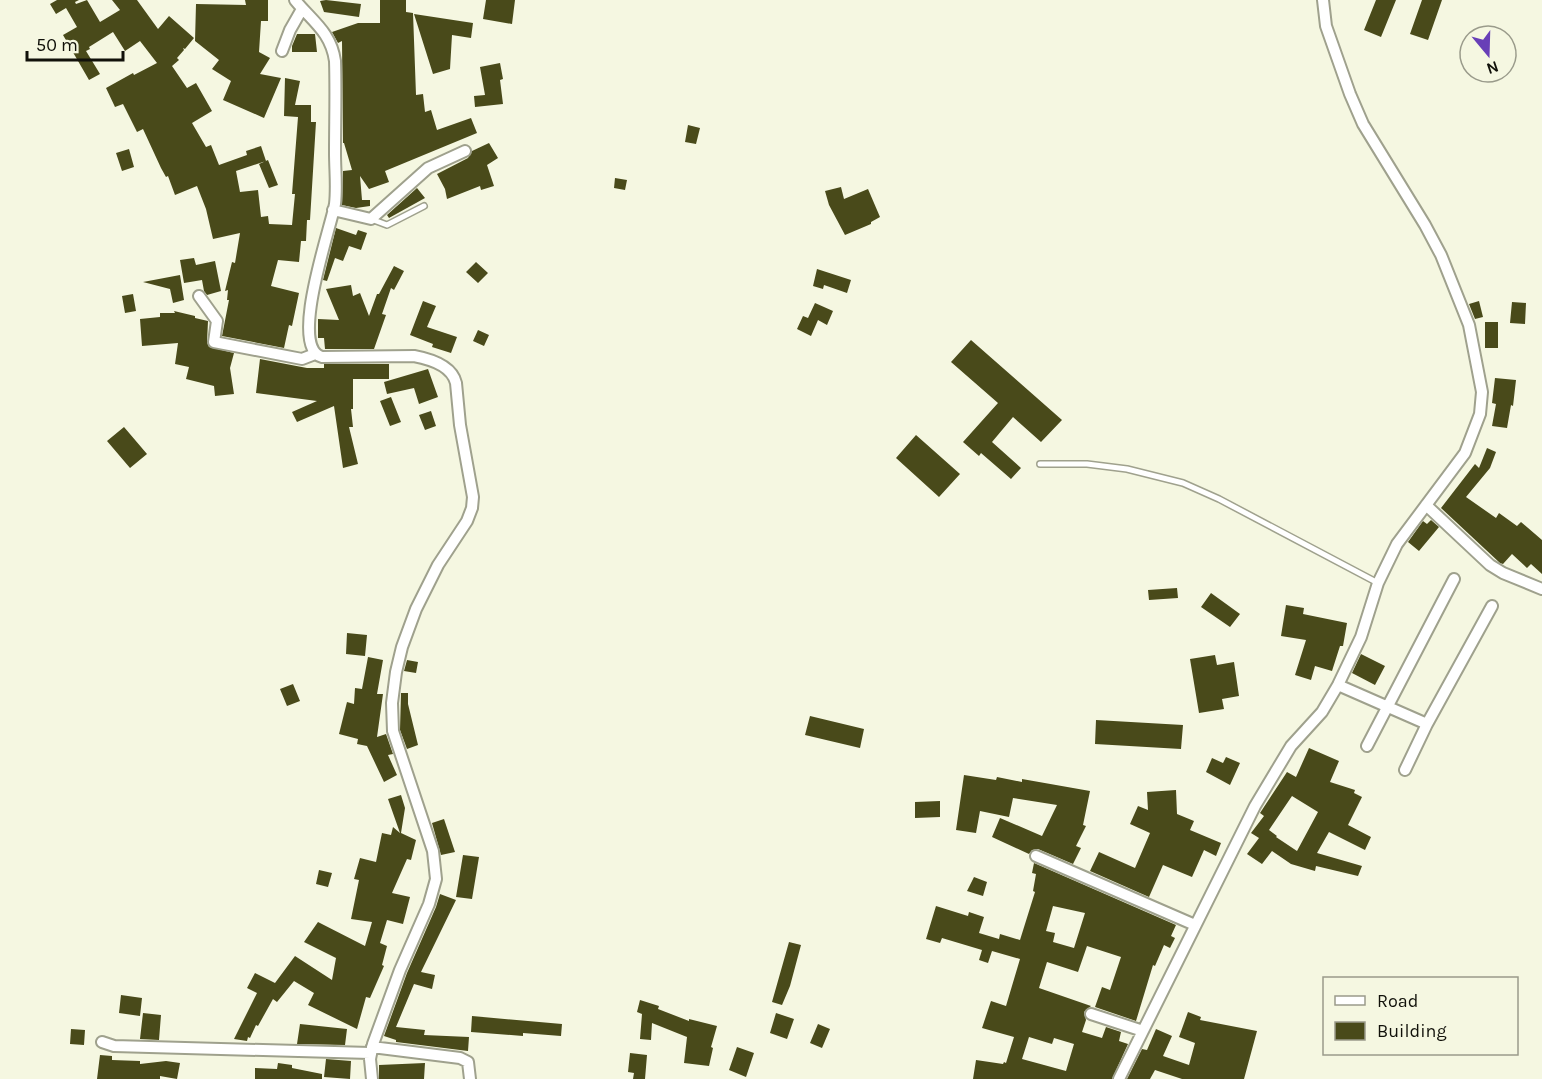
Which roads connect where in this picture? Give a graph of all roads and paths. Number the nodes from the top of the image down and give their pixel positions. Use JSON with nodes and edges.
{"nodes":[{"id":1,"x":295,"y":0,"type":"edge"},
{"id":2,"x":1323,"y":0,"type":"edge"},
{"id":3,"x":302,"y":9,"type":"junction"},
{"id":4,"x":282,"y":51,"type":"dead end"},
{"id":5,"x":465,"y":151,"type":"dead end"},
{"id":6,"x":424,"y":206,"type":"dead end"},
{"id":7,"x":333,"y":210,"type":"junction"},
{"id":8,"x":371,"y":219,"type":"junction"},
{"id":9,"x":199,"y":296,"type":"dead end"},
{"id":10,"x":315,"y":354,"type":"junction"},
{"id":11,"x":1040,"y":464,"type":"dead end"},
{"id":12,"x":1426,"y":504,"type":"junction"},
{"id":13,"x":1454,"y":579,"type":"dead end"},
{"id":14,"x":1378,"y":583,"type":"junction"},
{"id":15,"x":1542,"y":589,"type":"edge"},
{"id":16,"x":1492,"y":606,"type":"dead end"},
{"id":17,"x":1338,"y":685,"type":"junction"},
{"id":18,"x":1386,"y":706,"type":"junction"},
{"id":19,"x":1427,"y":724,"type":"junction"},
{"id":20,"x":1367,"y":746,"type":"dead end"},
{"id":21,"x":1405,"y":770,"type":"dead end"},
{"id":22,"x":1036,"y":856,"type":"dead end"},
{"id":23,"x":1195,"y":925,"type":"junction"},
{"id":24,"x":1091,"y":1014,"type":"dead end"},
{"id":25,"x":1143,"y":1031,"type":"junction"},
{"id":26,"x":102,"y":1042,"type":"dead end"},
{"id":27,"x":371,"y":1050,"type":"junction"},
{"id":28,"x":372,"y":1079,"type":"edge"},
{"id":29,"x":470,"y":1079,"type":"edge"},
{"id":30,"x":1119,"y":1079,"type":"edge"}],
"edges":[{"from":1,"to":3,"type":"street"},
{"from":2,"to":12,"type":"street"},
{"from":3,"to":4,"type":"street"},
{"from":3,"to":7,"type":"street"},
{"from":5,"to":8,"type":"street"},
{"from":6,"to":8,"type":"lane"},
{"from":7,"to":8,"type":"street"},
{"from":7,"to":10,"type":"street"},
{"from":9,"to":10,"type":"street"},
{"from":10,"to":27,"type":"street"},
{"from":11,"to":14,"type":"lane"},
{"from":12,"to":14,"type":"street"},
{"from":12,"to":15,"type":"street"},
{"from":13,"to":18,"type":"street"},
{"from":14,"to":17,"type":"street"},
{"from":16,"to":19,"type":"street"},
{"from":17,"to":18,"type":"street"},
{"from":17,"to":23,"type":"street"},
{"from":18,"to":19,"type":"street"},
{"from":18,"to":20,"type":"street"},
{"from":19,"to":21,"type":"street"},
{"from":22,"to":23,"type":"street"},
{"from":23,"to":25,"type":"street"},
{"from":24,"to":25,"type":"street"},
{"from":25,"to":30,"type":"street"},
{"from":26,"to":27,"type":"street"},
{"from":27,"to":28,"type":"street"},
{"from":27,"to":29,"type":"street"}]}
